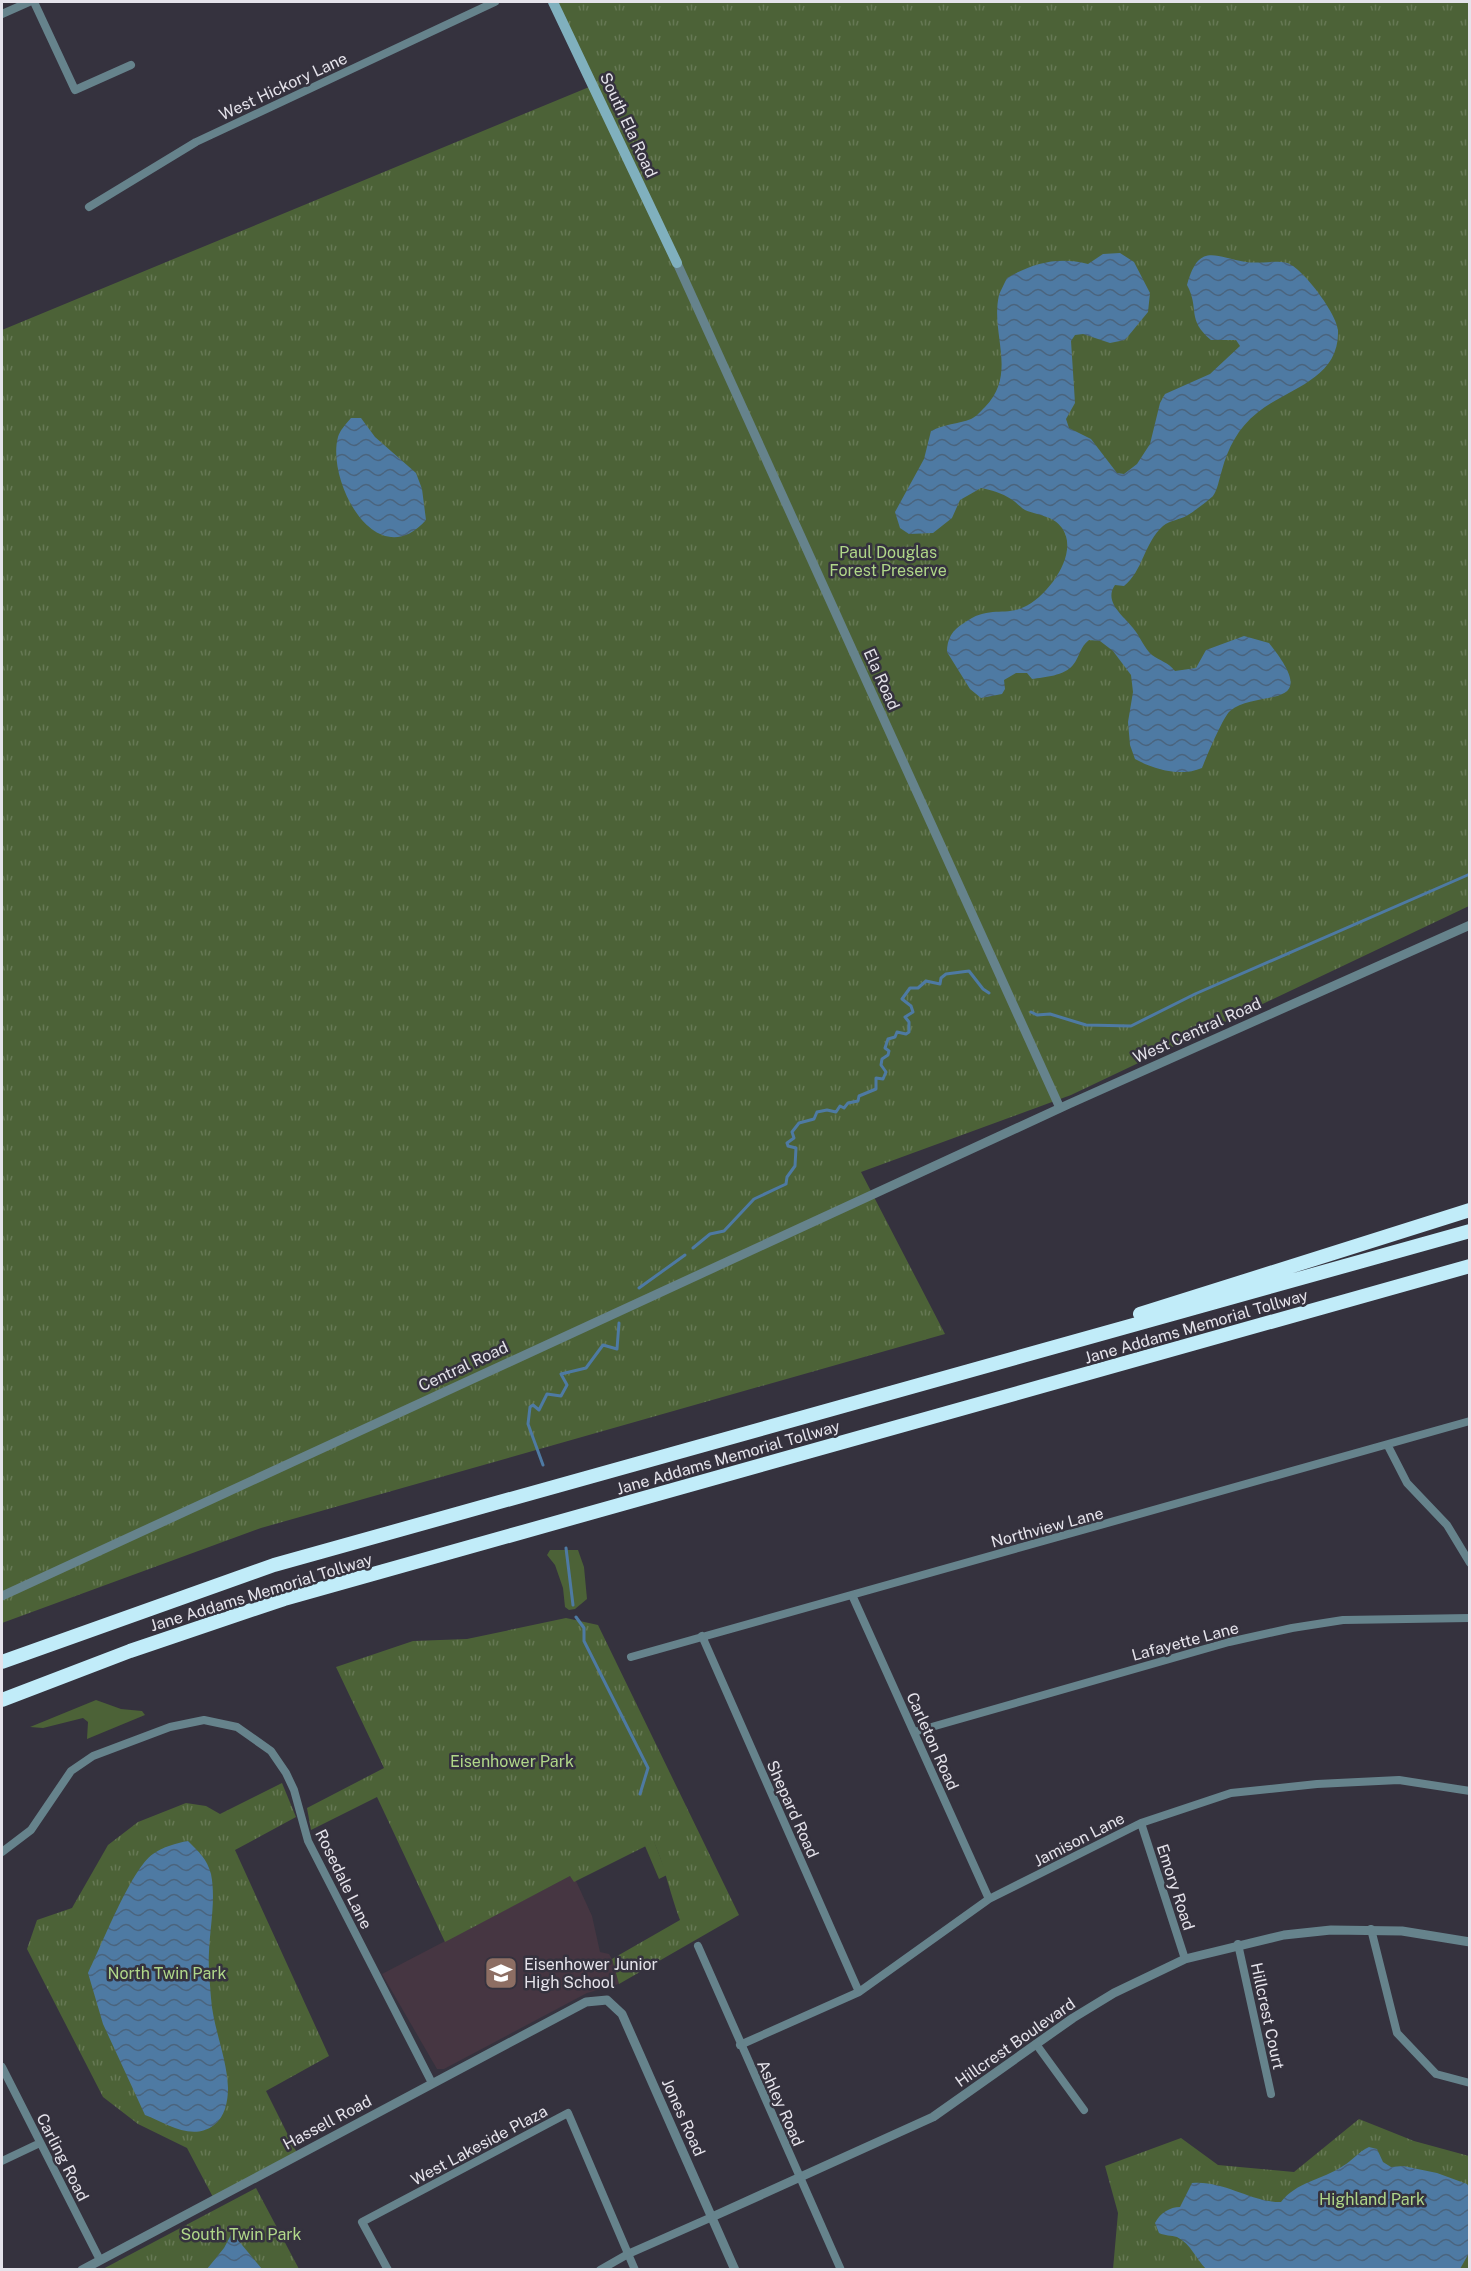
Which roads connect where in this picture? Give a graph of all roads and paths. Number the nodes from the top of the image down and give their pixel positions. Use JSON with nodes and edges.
{"nodes":[{"id":1,"x":31,"y":2,"type":"edge"},
{"id":2,"x":495,"y":2,"type":"edge"},
{"id":3,"x":554,"y":2,"type":"edge"},
{"id":4,"x":2,"y":14,"type":"edge"},
{"id":5,"x":131,"y":65,"type":"dead end"},
{"id":6,"x":88,"y":207,"type":"dead end"},
{"id":7,"x":676,"y":263,"type":"joint"},
{"id":8,"x":1470,"y":925,"type":"edge"},
{"id":9,"x":1060,"y":1108,"type":"junction"},
{"id":10,"x":938,"y":1164,"type":"joint"},
{"id":11,"x":1470,"y":1210,"type":"edge"},
{"id":12,"x":1470,"y":1231,"type":"edge"},
{"id":13,"x":1470,"y":1266,"type":"edge"},
{"id":14,"x":1015,"y":1357,"type":"junction"},
{"id":15,"x":1470,"y":1421,"type":"edge"},
{"id":16,"x":1389,"y":1446,"type":"junction"},
{"id":17,"x":1470,"y":1563,"type":"edge"},
{"id":18,"x":852,"y":1594,"type":"junction"},
{"id":19,"x":2,"y":1596,"type":"edge"},
{"id":20,"x":1470,"y":1618,"type":"edge"},
{"id":21,"x":702,"y":1636,"type":"junction"},
{"id":22,"x":631,"y":1656,"type":"dead end"},
{"id":23,"x":2,"y":1662,"type":"edge"},
{"id":24,"x":2,"y":1700,"type":"edge"},
{"id":25,"x":914,"y":1732,"type":"junction"},
{"id":26,"x":1470,"y":1791,"type":"edge"},
{"id":27,"x":1141,"y":1823,"type":"junction"},
{"id":28,"x":2,"y":1852,"type":"edge"},
{"id":29,"x":988,"y":1899,"type":"junction"},
{"id":30,"x":1371,"y":1929,"type":"junction"},
{"id":31,"x":1470,"y":1942,"type":"edge"},
{"id":32,"x":1238,"y":1944,"type":"junction"},
{"id":33,"x":698,"y":1946,"type":"dead end"},
{"id":34,"x":1185,"y":1959,"type":"junction"},
{"id":35,"x":859,"y":1992,"type":"junction"},
{"id":36,"x":586,"y":2002,"type":"joint"},
{"id":37,"x":1036,"y":2044,"type":"junction"},
{"id":38,"x":740,"y":2045,"type":"junction"},
{"id":39,"x":2,"y":2067,"type":"edge"},
{"id":40,"x":432,"y":2083,"type":"junction"},
{"id":41,"x":1470,"y":2083,"type":"edge"},
{"id":42,"x":1271,"y":2094,"type":"dead end"},
{"id":43,"x":1084,"y":2110,"type":"dead end"},
{"id":44,"x":40,"y":2143,"type":"junction"},
{"id":45,"x":2,"y":2161,"type":"edge"},
{"id":46,"x":799,"y":2178,"type":"junction"},
{"id":47,"x":712,"y":2217,"type":"junction"},
{"id":48,"x":628,"y":2254,"type":"junction"},
{"id":49,"x":100,"y":2260,"type":"junction"},
{"id":50,"x":82,"y":2270,"type":"edge"},
{"id":51,"x":388,"y":2270,"type":"edge"},
{"id":52,"x":600,"y":2270,"type":"edge"},
{"id":53,"x":635,"y":2270,"type":"edge"},
{"id":54,"x":735,"y":2270,"type":"edge"},
{"id":55,"x":841,"y":2270,"type":"edge"}],
"edges":[{"from":1,"to":4,"type":"street"},
{"from":1,"to":5,"type":"street"},
{"from":2,"to":6,"type":"street","name":"West Hickory Lane"},
{"from":3,"to":7,"type":"main road","name":"South Ela Road"},
{"from":7,"to":9,"type":"street","name":"Ela Road"},
{"from":8,"to":9,"type":"street","name":"West Central Road"},
{"from":9,"to":10,"type":"street","name":"West Central Road"},
{"from":10,"to":19,"type":"street","name":"Central Road"},
{"from":11,"to":14,"type":"highway"},
{"from":12,"to":14,"type":"highway","name":"Jane Addams Memorial Tollway"},
{"from":13,"to":24,"type":"highway","name":"Jane Addams Memorial Tollway"},
{"from":14,"to":23,"type":"highway","name":"Jane Addams Memorial Tollway"},
{"from":15,"to":16,"type":"street","name":"Northview Lane"},
{"from":16,"to":17,"type":"street"},
{"from":16,"to":18,"type":"street","name":"Northview Lane"},
{"from":18,"to":21,"type":"street","name":"Northview Lane"},
{"from":18,"to":25,"type":"street","name":"Carleton Road"},
{"from":20,"to":25,"type":"street","name":"Lafayette Lane"},
{"from":21,"to":22,"type":"street","name":"Northview Lane"},
{"from":21,"to":35,"type":"street","name":"Shepard Road"},
{"from":25,"to":29,"type":"street","name":"Carleton Road"},
{"from":26,"to":27,"type":"street","name":"Jamison Lane"},
{"from":27,"to":29,"type":"street","name":"Jamison Lane"},
{"from":27,"to":34,"type":"street","name":"Emory Road"},
{"from":28,"to":40,"type":"street","name":"Rosedale Lane"},
{"from":29,"to":35,"type":"street","name":"Jamison Lane"},
{"from":30,"to":31,"type":"street","name":"Hillcrest Boulevard"},
{"from":30,"to":32,"type":"street","name":"Hillcrest Boulevard"},
{"from":30,"to":41,"type":"street"},
{"from":32,"to":34,"type":"street","name":"Hillcrest Boulevard"},
{"from":32,"to":42,"type":"street","name":"Hillcrest Court"},
{"from":33,"to":38,"type":"street","name":"Ashley Road"},
{"from":34,"to":37,"type":"street","name":"Hillcrest Boulevard"},
{"from":35,"to":38,"type":"street","name":"Jamison Lane"},
{"from":36,"to":40,"type":"street","name":"Hassell Road"},
{"from":36,"to":47,"type":"street","name":"Jones Road"},
{"from":37,"to":43,"type":"street"},
{"from":37,"to":46,"type":"street","name":"Hillcrest Boulevard"},
{"from":38,"to":46,"type":"street","name":"Ashley Road"},
{"from":39,"to":44,"type":"street","name":"Carling Road"},
{"from":40,"to":49,"type":"street","name":"Hassell Road"},
{"from":44,"to":45,"type":"street"},
{"from":44,"to":49,"type":"street","name":"Carling Road"},
{"from":46,"to":47,"type":"street","name":"Hillcrest Boulevard"},
{"from":46,"to":55,"type":"street","name":"Ashley Road"},
{"from":47,"to":48,"type":"street","name":"Hillcrest Boulevard"},
{"from":47,"to":54,"type":"street","name":"Jones Road"},
{"from":48,"to":51,"type":"street","name":"West Lakeside Plaza"},
{"from":48,"to":52,"type":"street","name":"Hillcrest Boulevard"},
{"from":48,"to":53,"type":"street"},
{"from":49,"to":50,"type":"street","name":"Hassell Road"}]}
